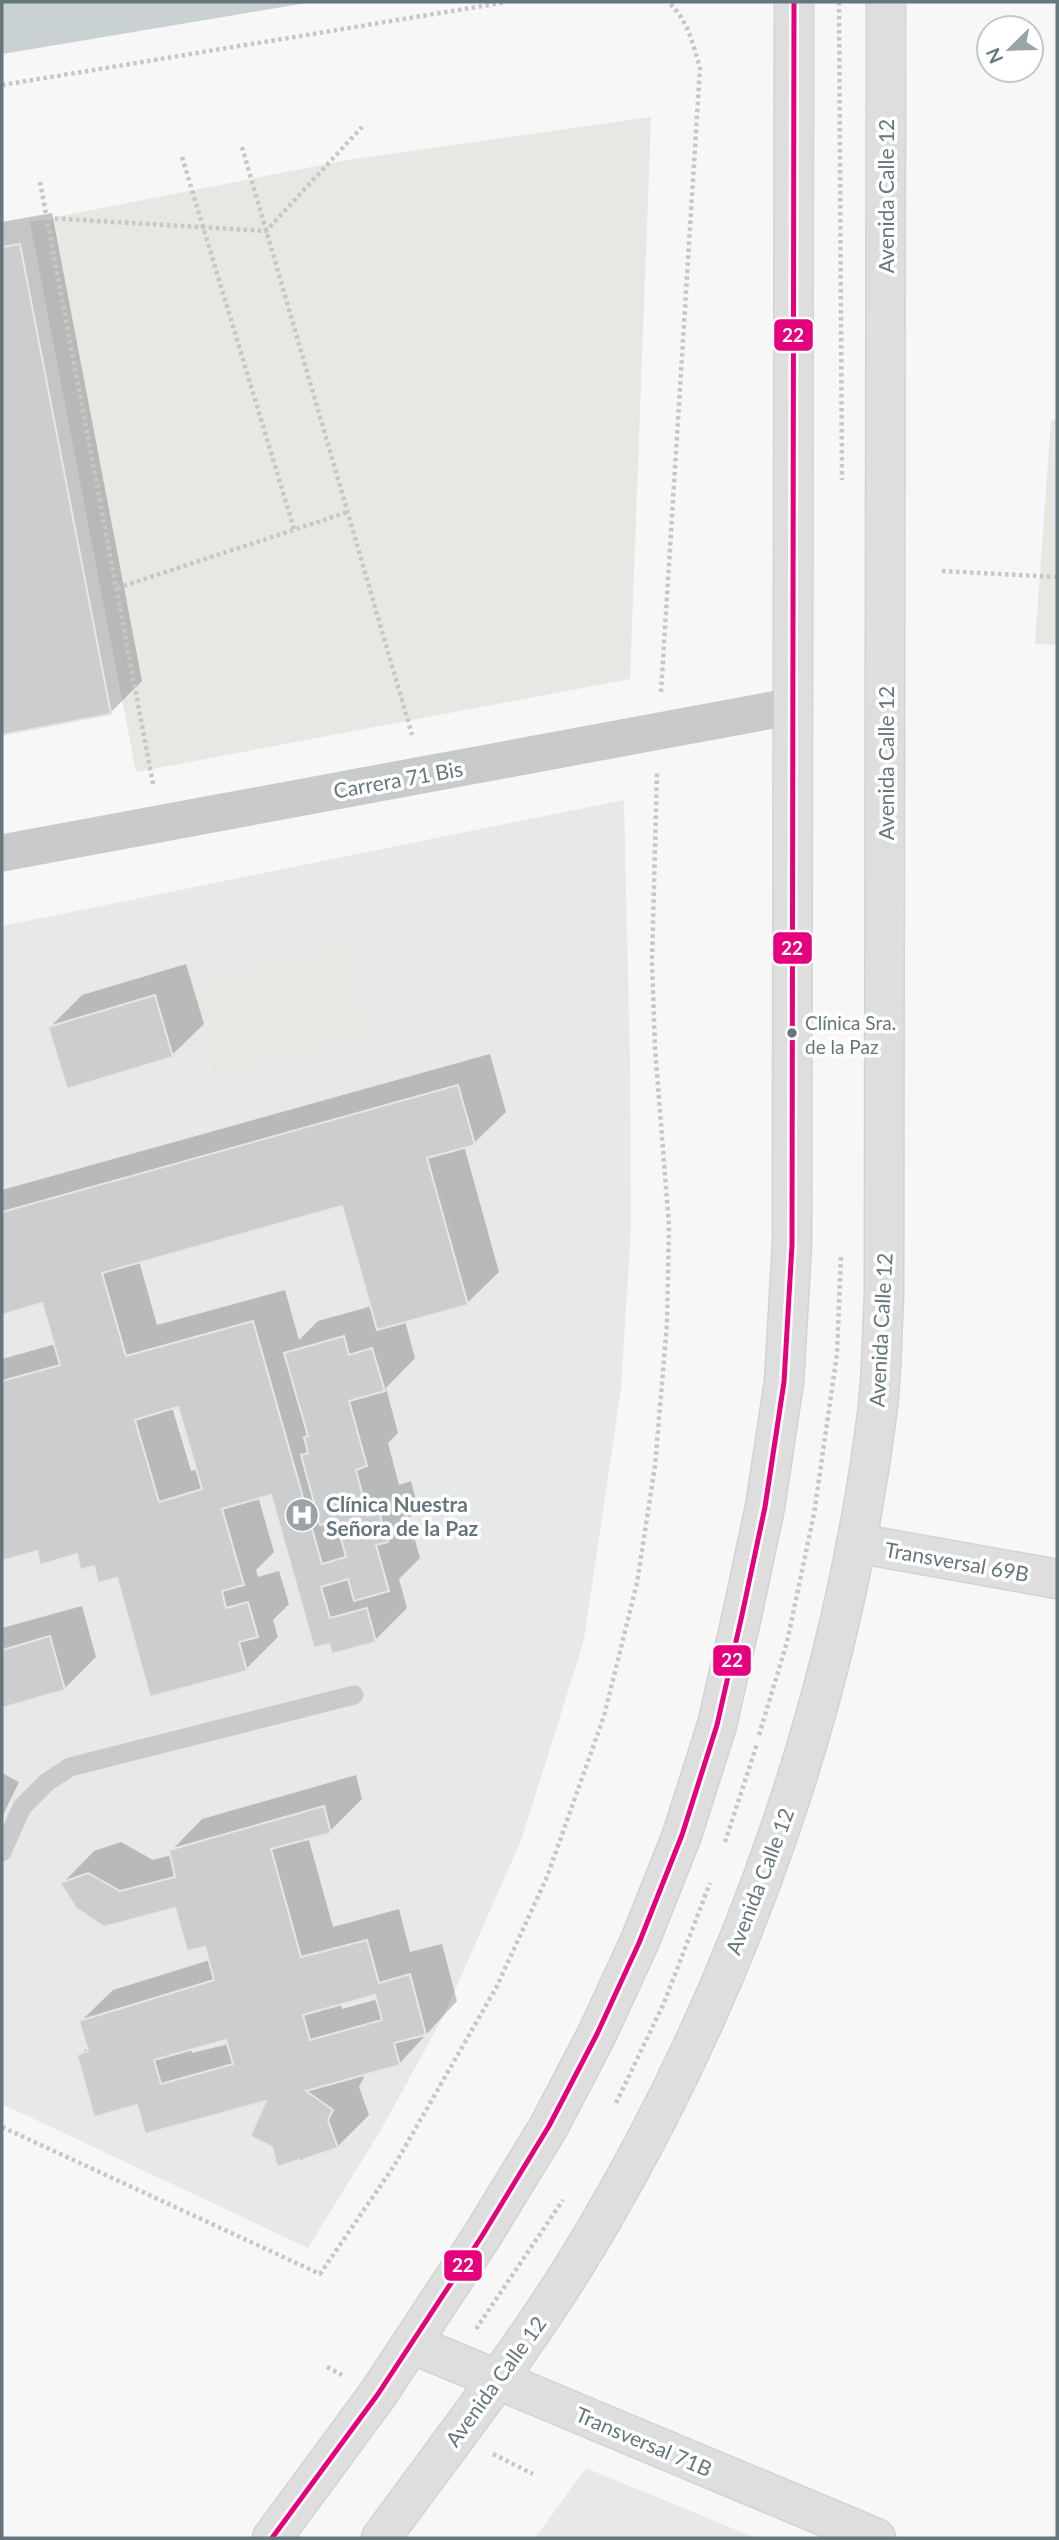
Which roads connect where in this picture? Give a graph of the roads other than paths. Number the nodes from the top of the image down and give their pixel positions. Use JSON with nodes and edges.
{"nodes":[{"id":1,"x":794,"y":2,"type":"edge"},
{"id":2,"x":886,"y":2,"type":"edge"},
{"id":3,"x":794,"y":706,"type":"junction"},
{"id":4,"x":2,"y":853,"type":"edge"},
{"id":5,"x":856,"y":1543,"type":"junction"},
{"id":6,"x":1057,"y":1579,"type":"edge"},
{"id":7,"x":354,"y":1695,"type":"dead end"},
{"id":8,"x":2,"y":1852,"type":"edge"},
{"id":9,"x":412,"y":2344,"type":"junction"},
{"id":10,"x":496,"y":2379,"type":"junction"},
{"id":11,"x":272,"y":2538,"type":"edge"},
{"id":12,"x":381,"y":2538,"type":"edge"},
{"id":13,"x":876,"y":2538,"type":"edge"}],
"edges":[{"from":1,"to":3,"type":"main road"},
{"from":2,"to":5,"type":"main road","name":"Avenida Calle 12"},
{"from":3,"to":4,"type":"street","name":"Carrera 71 Bis"},
{"from":3,"to":9,"type":"main road"},
{"from":5,"to":6,"type":"main road","name":"Transversal 69B"},
{"from":5,"to":10,"type":"main road","name":"Avenida Calle 12"},
{"from":7,"to":8,"type":"lane"},
{"from":9,"to":10,"type":"main road","name":"Transversal 71B"},
{"from":9,"to":11,"type":"main road"},
{"from":10,"to":12,"type":"main road","name":"Avenida Calle 12"},
{"from":10,"to":13,"type":"main road","name":"Transversal 71B"}]}
